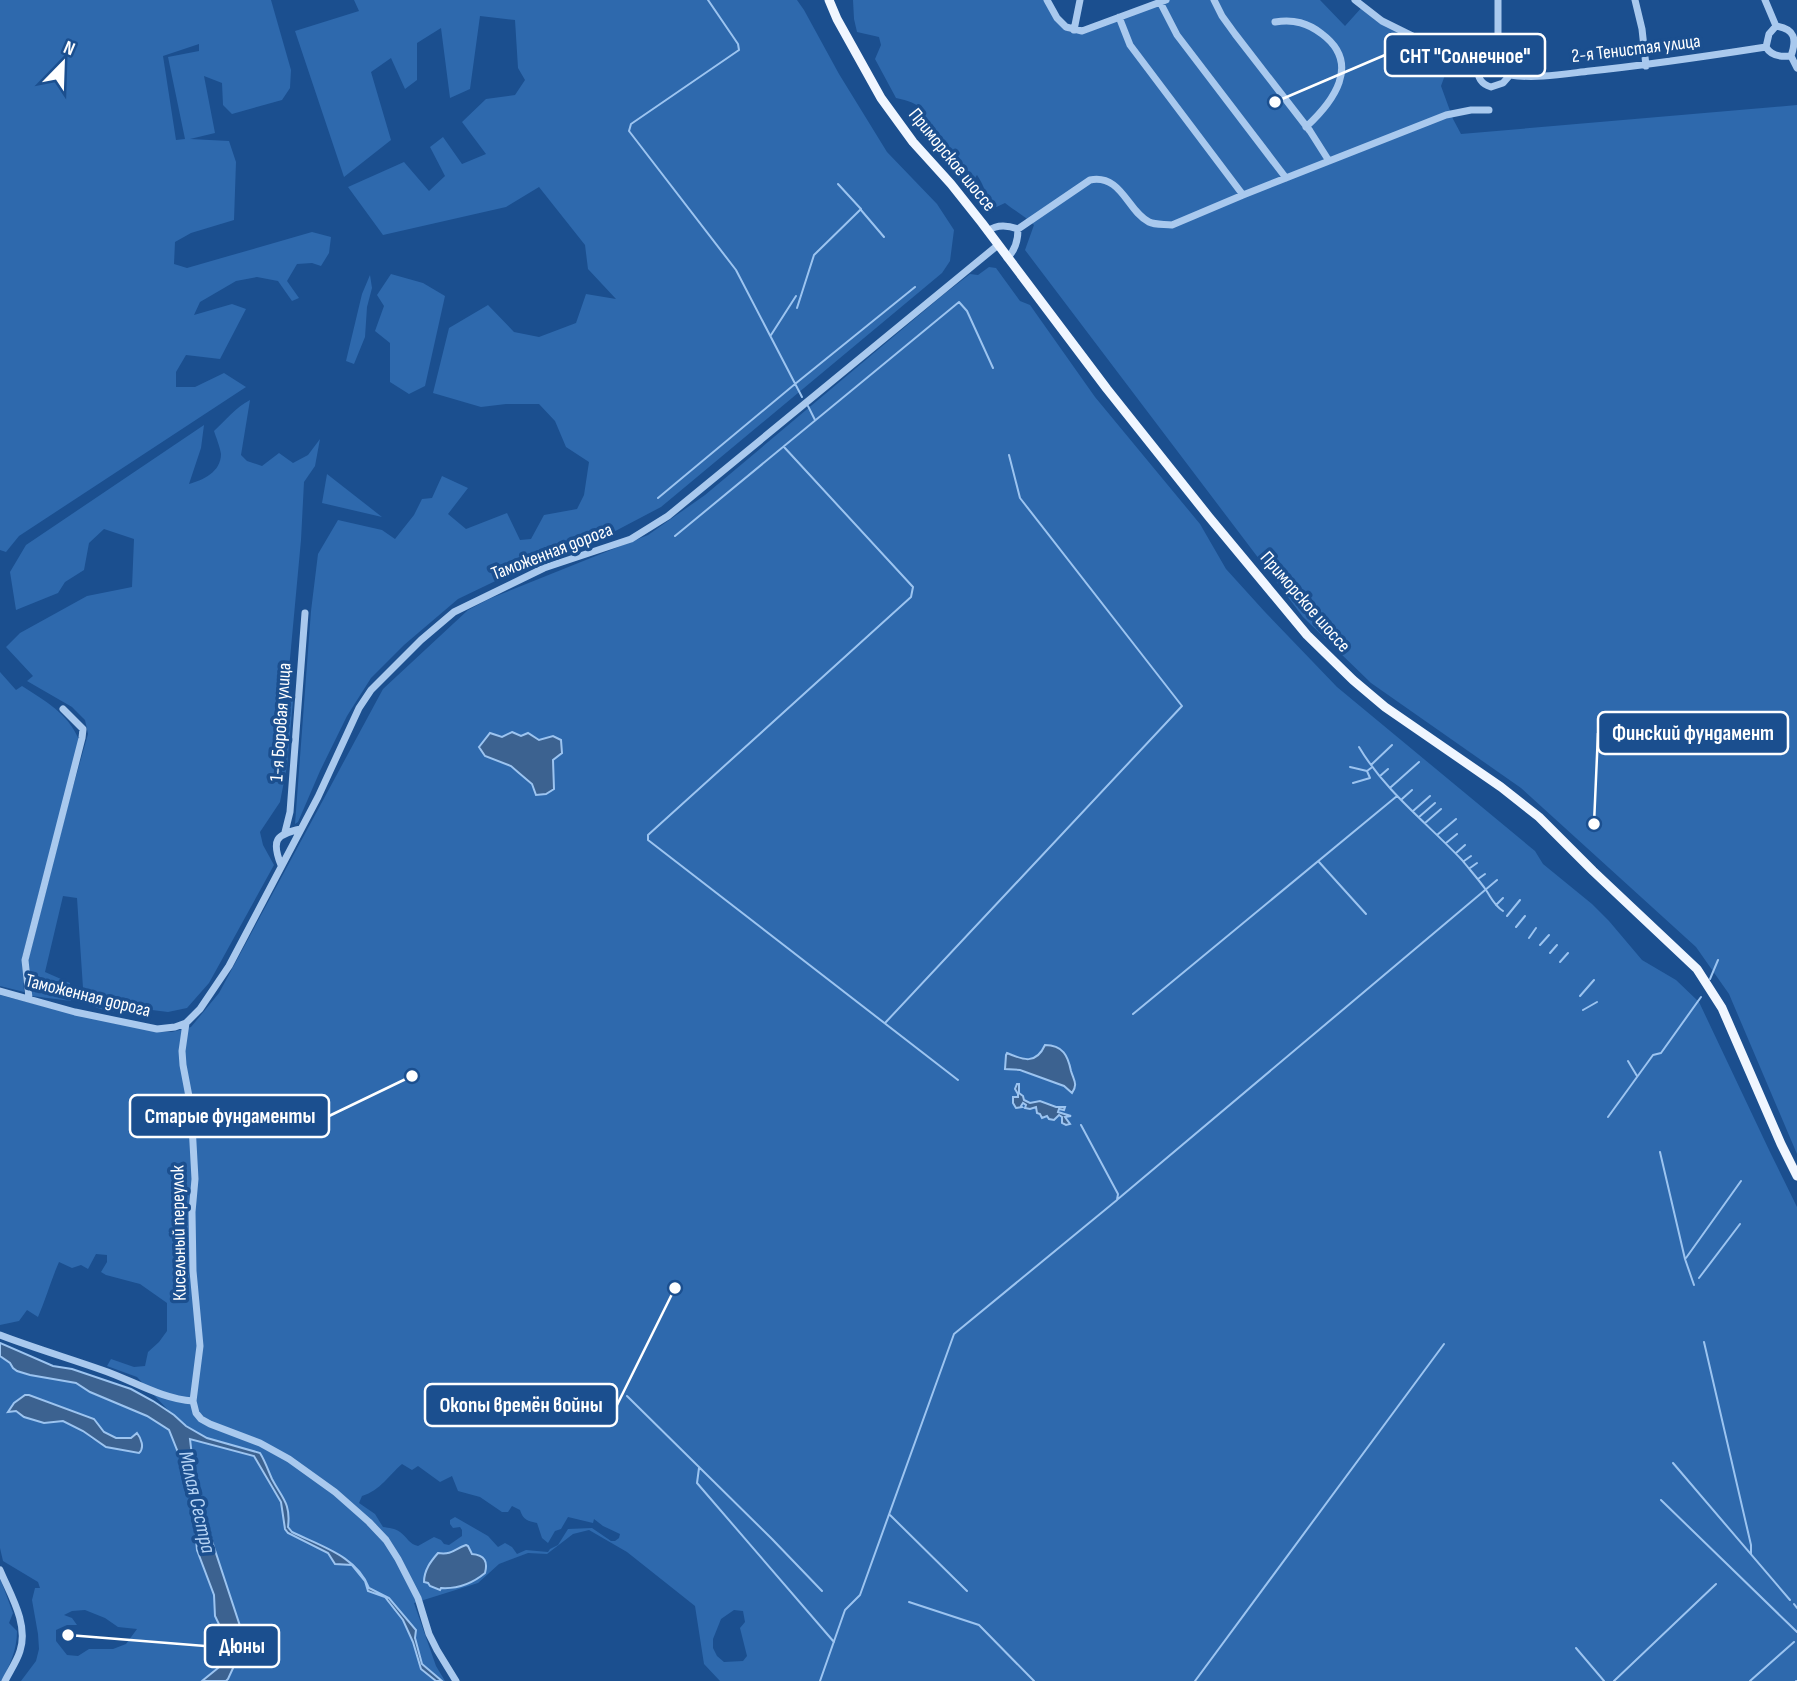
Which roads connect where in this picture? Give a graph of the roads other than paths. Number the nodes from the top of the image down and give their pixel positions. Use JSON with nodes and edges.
{"nodes":[{"id":1,"x":829,"y":0,"type":"edge"},
{"id":2,"x":1047,"y":0,"type":"edge"},
{"id":3,"x":1080,"y":0,"type":"edge"},
{"id":4,"x":1214,"y":0,"type":"edge"},
{"id":5,"x":1355,"y":0,"type":"edge"},
{"id":6,"x":1498,"y":0,"type":"edge"},
{"id":7,"x":1636,"y":0,"type":"edge"},
{"id":8,"x":1765,"y":0,"type":"edge"},
{"id":9,"x":1163,"y":1,"type":"edge"},
{"id":10,"x":1119,"y":18,"type":"junction"},
{"id":11,"x":1275,"y":22,"type":"dead end"},
{"id":12,"x":1776,"y":26,"type":"junction"},
{"id":13,"x":1074,"y":30,"type":"junction"},
{"id":14,"x":1766,"y":47,"type":"junction"},
{"id":15,"x":1498,"y":52,"type":"junction"},
{"id":16,"x":1791,"y":56,"type":"junction"},
{"id":17,"x":1646,"y":65,"type":"junction"},
{"id":18,"x":1477,"y":68,"type":"junction"},
{"id":19,"x":1797,"y":68,"type":"edge"},
{"id":20,"x":1510,"y":75,"type":"junction"},
{"id":21,"x":1489,"y":110,"type":"dead end"},
{"id":22,"x":1306,"y":127,"type":"junction"},
{"id":23,"x":1329,"y":161,"type":"junction"},
{"id":24,"x":1286,"y":178,"type":"junction"},
{"id":25,"x":1243,"y":195,"type":"junction"},
{"id":26,"x":1018,"y":229,"type":"junction"},
{"id":27,"x":988,"y":231,"type":"junction"},
{"id":28,"x":998,"y":245,"type":"junction"},
{"id":29,"x":1007,"y":258,"type":"junction"},
{"id":30,"x":305,"y":613,"type":"dead end"},
{"id":31,"x":63,"y":709,"type":"dead end"},
{"id":32,"x":302,"y":829,"type":"junction"},
{"id":33,"x":285,"y":832,"type":"junction"},
{"id":34,"x":281,"y":865,"type":"junction"},
{"id":35,"x":0,"y":991,"type":"edge"},
{"id":36,"x":29,"y":998,"type":"junction"},
{"id":37,"x":186,"y":1023,"type":"junction"},
{"id":38,"x":1797,"y":1176,"type":"edge"},
{"id":39,"x":0,"y":1335,"type":"edge"},
{"id":40,"x":193,"y":1401,"type":"junction"},
{"id":41,"x":0,"y":1570,"type":"edge"},
{"id":42,"x":5,"y":1681,"type":"edge"},
{"id":43,"x":456,"y":1681,"type":"edge"}],
"edges":[{"from":1,"to":27,"type":"main road","name":"Приморское шоссе"},
{"from":2,"to":13,"type":"street"},
{"from":3,"to":13,"type":"street"},
{"from":4,"to":22,"type":"street"},
{"from":5,"to":18,"type":"street"},
{"from":6,"to":15,"type":"street"},
{"from":7,"to":17,"type":"street"},
{"from":8,"to":12,"type":"street"},
{"from":9,"to":10,"type":"street"},
{"from":9,"to":24,"type":"street"},
{"from":10,"to":13,"type":"street"},
{"from":10,"to":25,"type":"street"},
{"from":11,"to":22,"type":"street"},
{"from":12,"to":14,"type":"street"},
{"from":12,"to":16,"type":"street"},
{"from":14,"to":16,"type":"street"},
{"from":14,"to":17,"type":"street","name":"2-я Тенистая улица"},
{"from":15,"to":18,"type":"street"},
{"from":15,"to":20,"type":"street"},
{"from":16,"to":19,"type":"street"},
{"from":17,"to":20,"type":"street","name":"2-я Тенистая улица"},
{"from":18,"to":20,"type":"street"},
{"from":21,"to":23,"type":"street"},
{"from":22,"to":23,"type":"street"},
{"from":23,"to":24,"type":"street"},
{"from":24,"to":25,"type":"street"},
{"from":25,"to":26,"type":"street"},
{"from":26,"to":27,"type":"street"},
{"from":26,"to":29,"type":"street"},
{"from":27,"to":28,"type":"main road","name":"Приморское шоссе"},
{"from":28,"to":29,"type":"main road","name":"Приморское шоссе"},
{"from":28,"to":32,"type":"street","name":"Таможенная дорога"},
{"from":29,"to":38,"type":"main road","name":"Приморское шоссе"},
{"from":30,"to":33,"type":"street","name":"1-я Боровая улица"},
{"from":31,"to":36,"type":"street"},
{"from":32,"to":33,"type":"street"},
{"from":32,"to":34,"type":"street","name":"Таможенная дорога"},
{"from":33,"to":34,"type":"street","name":"1-я Боровая улица"},
{"from":34,"to":37,"type":"street","name":"Таможенная дорога"},
{"from":35,"to":36,"type":"street","name":"Таможенная дорога"},
{"from":36,"to":37,"type":"street","name":"Таможенная дорога"},
{"from":37,"to":40,"type":"street","name":"Кисельный переулок"},
{"from":39,"to":40,"type":"street"},
{"from":40,"to":43,"type":"street"},
{"from":41,"to":42,"type":"street"}]}
